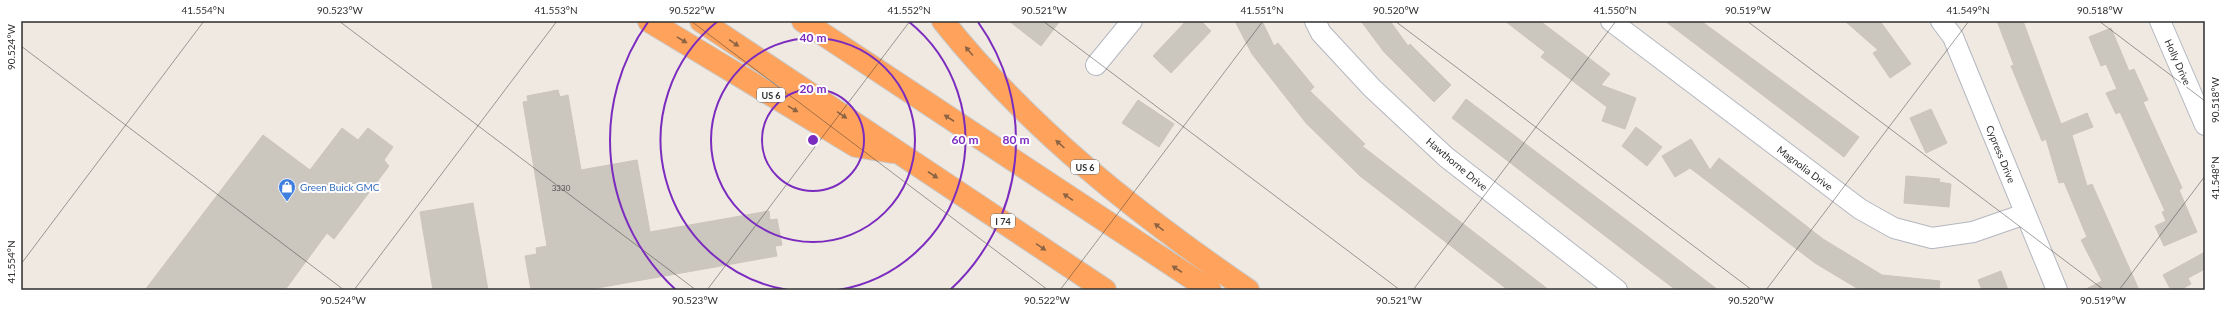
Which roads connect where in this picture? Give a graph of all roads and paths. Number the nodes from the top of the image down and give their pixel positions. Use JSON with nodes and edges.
{"nodes":[{"id":1,"x":648,"y":21,"type":"edge"},
{"id":2,"x":701,"y":21,"type":"edge"},
{"id":3,"x":803,"y":21,"type":"edge"},
{"id":4,"x":943,"y":21,"type":"edge"},
{"id":5,"x":1132,"y":21,"type":"edge"},
{"id":6,"x":1315,"y":21,"type":"edge"},
{"id":7,"x":1611,"y":21,"type":"edge"},
{"id":8,"x":1941,"y":21,"type":"edge"},
{"id":9,"x":2160,"y":21,"type":"edge"},
{"id":10,"x":1096,"y":65,"type":"dead end"},
{"id":11,"x":2205,"y":125,"type":"edge"},
{"id":12,"x":900,"y":154,"type":"junction"},
{"id":13,"x":2025,"y":214,"type":"junction"},
{"id":14,"x":1105,"y":290,"type":"edge"},
{"id":15,"x":1210,"y":290,"type":"edge"},
{"id":16,"x":1248,"y":290,"type":"edge"},
{"id":17,"x":1617,"y":290,"type":"edge"},
{"id":18,"x":2057,"y":290,"type":"edge"}],
"edges":[{"from":1,"to":12,"type":"highway","number":"US 6","one_way":true},
{"from":2,"to":12,"type":"highway","number":"I 74","one_way":true},
{"from":15,"to":3,"type":"highway","one_way":true},
{"from":16,"to":4,"type":"highway","number":"US 6","one_way":true},
{"from":5,"to":10,"type":"street"},
{"from":6,"to":17,"type":"street","name":"Hawthorne Drive"},
{"from":7,"to":13,"type":"street","name":"Magnolia Drive"},
{"from":8,"to":13,"type":"street","name":"Cypress Drive"},
{"from":9,"to":11,"type":"street","name":"Holly Drive"},
{"from":12,"to":14,"type":"highway","number":"I 74","one_way":true},
{"from":13,"to":18,"type":"street","name":"Cypress Drive"}]}
